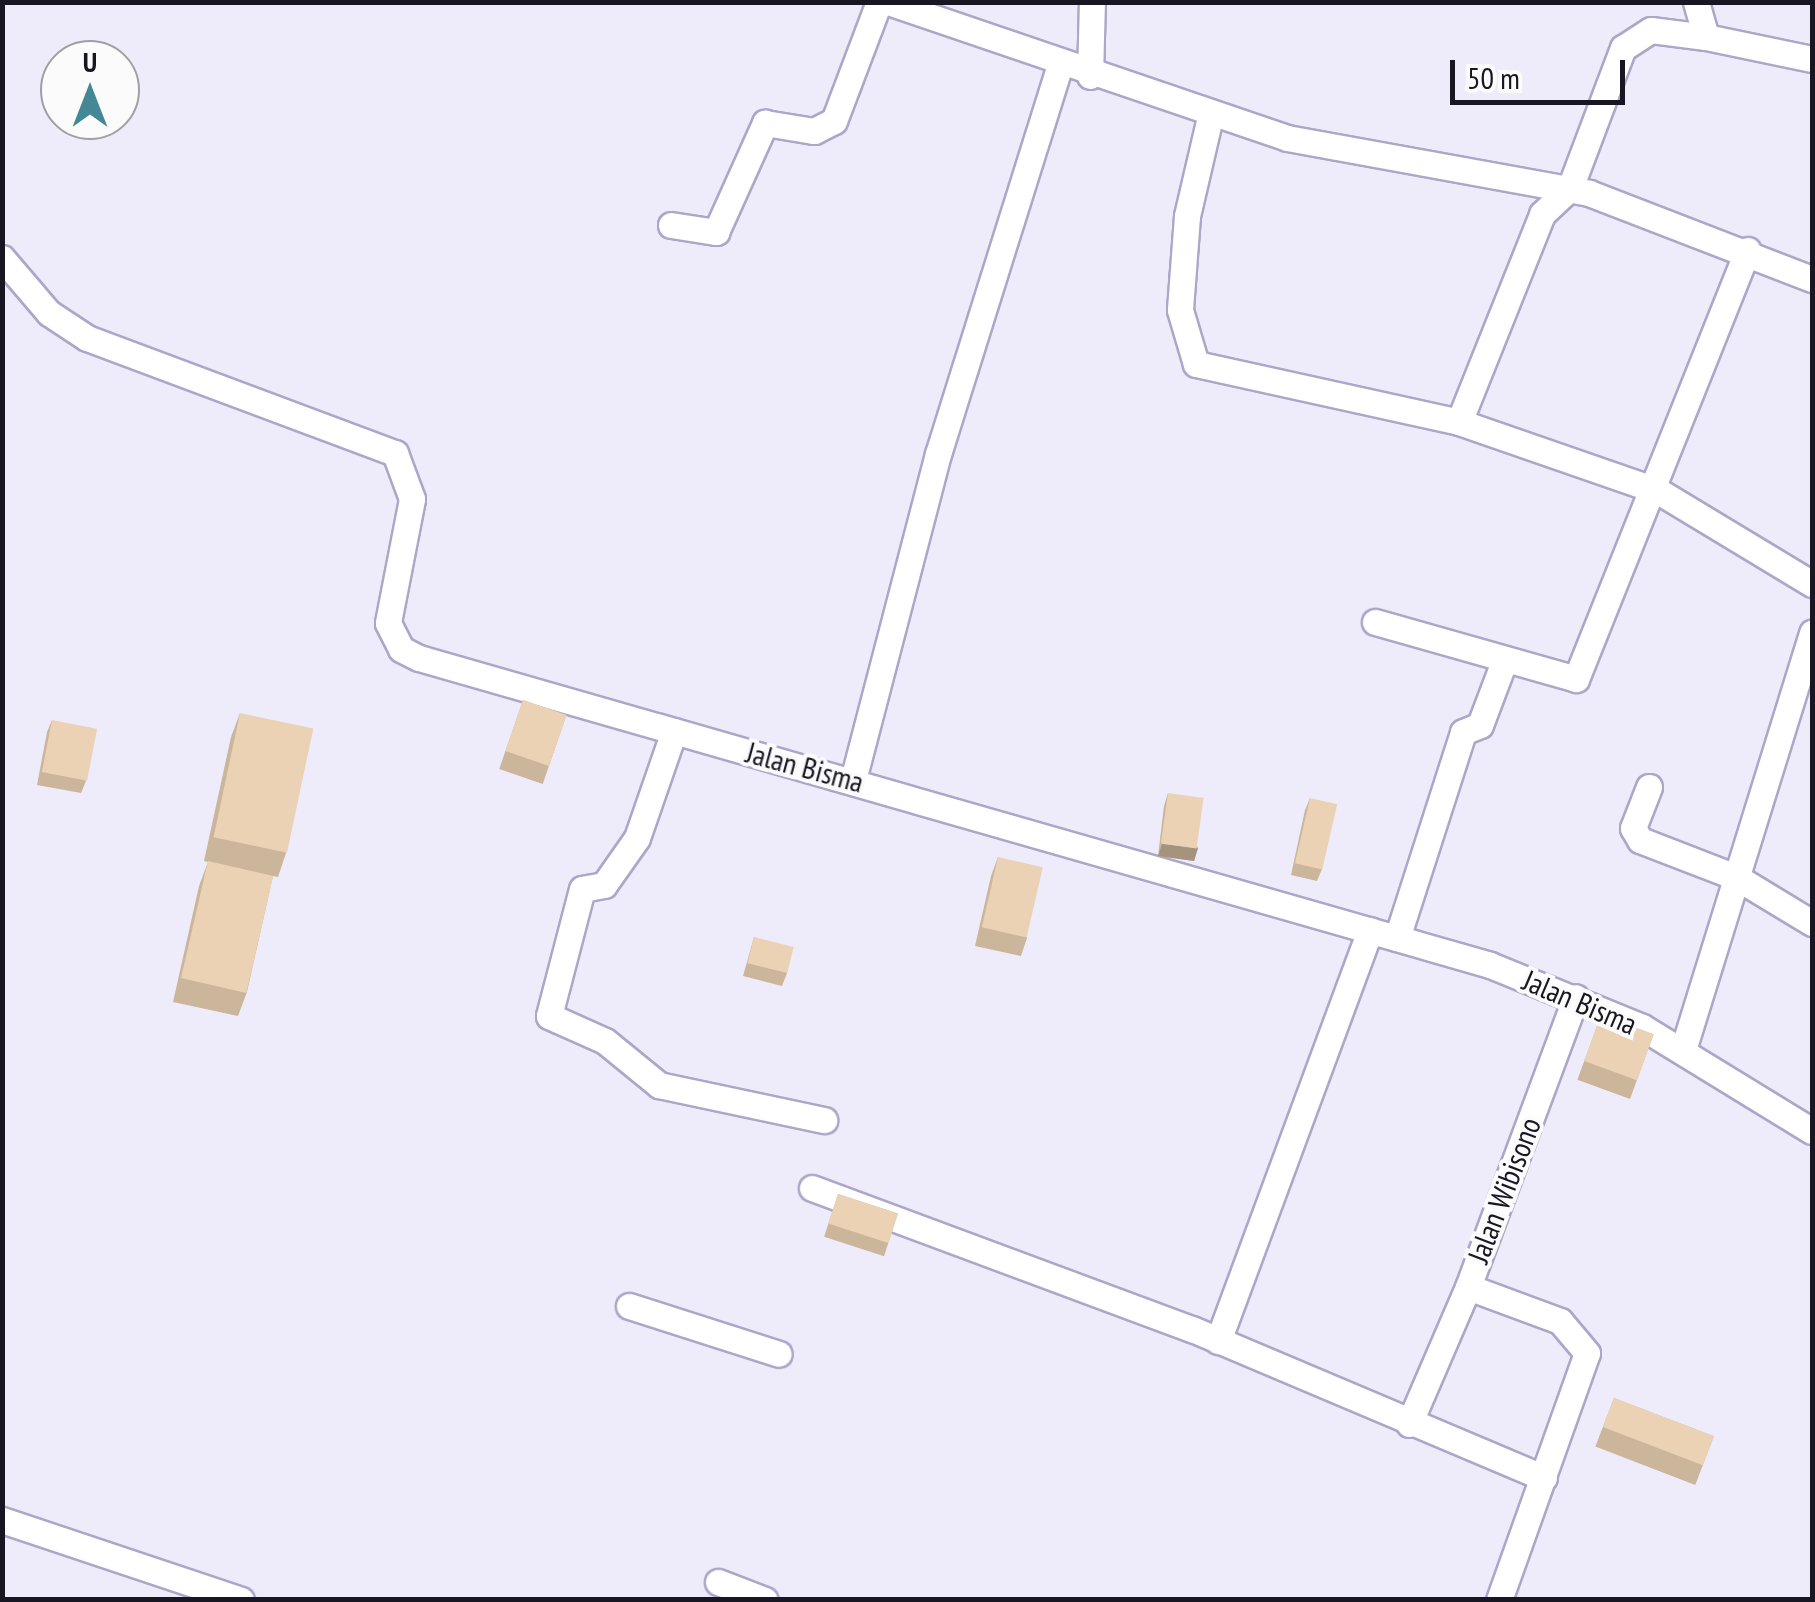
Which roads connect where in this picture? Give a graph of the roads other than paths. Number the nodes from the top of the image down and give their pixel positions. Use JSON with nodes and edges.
{"nodes":[{"id":1,"x":879,"y":2,"type":"edge"},
{"id":2,"x":888,"y":2,"type":"edge"},
{"id":3,"x":1092,"y":2,"type":"edge"},
{"id":4,"x":1696,"y":2,"type":"edge"},
{"id":5,"x":1706,"y":37,"type":"junction"},
{"id":6,"x":1812,"y":59,"type":"edge"},
{"id":7,"x":1060,"y":64,"type":"junction"},
{"id":8,"x":1090,"y":76,"type":"junction"},
{"id":9,"x":1210,"y":117,"type":"junction"},
{"id":10,"x":1570,"y":188,"type":"junction"},
{"id":11,"x":671,"y":225,"type":"dead end"},
{"id":12,"x":1748,"y":250,"type":"junction"},
{"id":13,"x":2,"y":258,"type":"edge"},
{"id":14,"x":1812,"y":279,"type":"edge"},
{"id":15,"x":1459,"y":422,"type":"junction"},
{"id":16,"x":1658,"y":492,"type":"junction"},
{"id":17,"x":1812,"y":584,"type":"edge"},
{"id":18,"x":1375,"y":622,"type":"dead end"},
{"id":19,"x":1812,"y":632,"type":"edge"},
{"id":20,"x":1503,"y":664,"type":"junction"},
{"id":21,"x":674,"y":731,"type":"junction"},
{"id":22,"x":853,"y":780,"type":"junction"},
{"id":23,"x":1649,"y":787,"type":"dead end"},
{"id":24,"x":1736,"y":877,"type":"junction"},
{"id":25,"x":1812,"y":923,"type":"edge"},
{"id":26,"x":1370,"y":930,"type":"junction"},
{"id":27,"x":1397,"y":938,"type":"junction"},
{"id":28,"x":1576,"y":997,"type":"junction"},
{"id":29,"x":1683,"y":1050,"type":"junction"},
{"id":30,"x":824,"y":1120,"type":"dead end"},
{"id":31,"x":1812,"y":1131,"type":"edge"},
{"id":32,"x":812,"y":1188,"type":"dead end"},
{"id":33,"x":1468,"y":1287,"type":"junction"},
{"id":34,"x":628,"y":1306,"type":"dead end"},
{"id":35,"x":1218,"y":1341,"type":"junction"},
{"id":36,"x":778,"y":1354,"type":"dead end"},
{"id":37,"x":1408,"y":1424,"type":"junction"},
{"id":38,"x":1544,"y":1478,"type":"junction"},
{"id":39,"x":2,"y":1520,"type":"edge"},
{"id":40,"x":718,"y":1582,"type":"dead end"},
{"id":41,"x":169,"y":1591,"type":"edge"},
{"id":42,"x":241,"y":1600,"type":"edge"},
{"id":43,"x":765,"y":1600,"type":"edge"},
{"id":44,"x":1500,"y":1600,"type":"edge"}],
"edges":[{"from":1,"to":11,"type":"street"},
{"from":2,"to":7,"type":"street"},
{"from":3,"to":8,"type":"street"},
{"from":4,"to":5,"type":"street"},
{"from":5,"to":6,"type":"street"},
{"from":5,"to":10,"type":"street"},
{"from":7,"to":8,"type":"street"},
{"from":7,"to":22,"type":"street"},
{"from":8,"to":9,"type":"street"},
{"from":9,"to":10,"type":"street"},
{"from":9,"to":15,"type":"street"},
{"from":10,"to":12,"type":"street"},
{"from":10,"to":15,"type":"street"},
{"from":12,"to":14,"type":"street"},
{"from":12,"to":16,"type":"street"},
{"from":13,"to":21,"type":"street","name":"Jalan Bisma"},
{"from":15,"to":16,"type":"street"},
{"from":16,"to":17,"type":"street"},
{"from":16,"to":20,"type":"street"},
{"from":18,"to":20,"type":"street"},
{"from":19,"to":24,"type":"street"},
{"from":20,"to":27,"type":"street"},
{"from":21,"to":22,"type":"street","name":"Jalan Bisma"},
{"from":21,"to":30,"type":"street"},
{"from":22,"to":26,"type":"street","name":"Jalan Bisma"},
{"from":23,"to":24,"type":"street"},
{"from":24,"to":25,"type":"street"},
{"from":24,"to":29,"type":"street"},
{"from":26,"to":27,"type":"street","name":"Jalan Bisma"},
{"from":26,"to":35,"type":"street"},
{"from":27,"to":28,"type":"street","name":"Jalan Bisma"},
{"from":28,"to":29,"type":"street","name":"Jalan Bisma"},
{"from":28,"to":33,"type":"street","name":"Jalan Wibisono"},
{"from":29,"to":31,"type":"street","name":"Jalan Bisma"},
{"from":32,"to":35,"type":"street"},
{"from":33,"to":37,"type":"street"},
{"from":33,"to":38,"type":"street","name":"Jalan Wibisono"},
{"from":34,"to":36,"type":"street"},
{"from":35,"to":37,"type":"street"},
{"from":37,"to":38,"type":"street"},
{"from":38,"to":44,"type":"street","name":"Jalan Wibisono"},
{"from":39,"to":41,"type":"street"},
{"from":40,"to":43,"type":"street"},
{"from":41,"to":42,"type":"street"}]}
